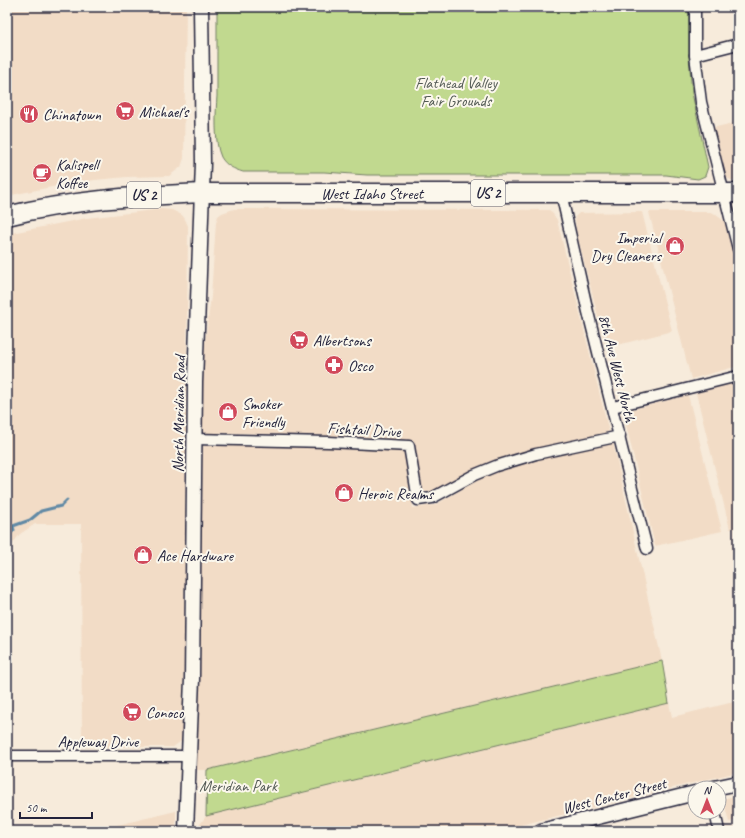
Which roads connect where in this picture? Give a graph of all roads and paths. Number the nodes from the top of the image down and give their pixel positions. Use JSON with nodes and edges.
{"nodes":[{"id":1,"x":201,"y":7,"type":"edge"},
{"id":2,"x":694,"y":7,"type":"edge"},
{"id":3,"x":738,"y":44,"type":"edge"},
{"id":4,"x":695,"y":55,"type":"junction"},
{"id":5,"x":202,"y":193,"type":"junction"},
{"id":6,"x":561,"y":193,"type":"junction"},
{"id":7,"x":731,"y":193,"type":"edge"},
{"id":8,"x":7,"y":216,"type":"edge"},
{"id":9,"x":738,"y":249,"type":"edge"},
{"id":10,"x":738,"y":376,"type":"edge"},
{"id":11,"x":613,"y":407,"type":"junction"},
{"id":12,"x":620,"y":436,"type":"junction"},
{"id":13,"x":194,"y":439,"type":"junction"},
{"id":14,"x":647,"y":549,"type":"dead end"},
{"id":15,"x":7,"y":756,"type":"edge"},
{"id":16,"x":189,"y":756,"type":"junction"},
{"id":17,"x":738,"y":782,"type":"edge"},
{"id":18,"x":727,"y":785,"type":"edge"},
{"id":19,"x":687,"y":795,"type":"edge"},
{"id":20,"x":717,"y":820,"type":"edge"},
{"id":21,"x":186,"y":827,"type":"edge"},
{"id":22,"x":556,"y":829,"type":"edge"},
{"id":23,"x":540,"y":831,"type":"edge"},
{"id":24,"x":719,"y":831,"type":"edge"}],
"edges":[{"from":1,"to":5,"type":"street","name":"North Meridian Road"},
{"from":2,"to":4,"type":"street"},
{"from":3,"to":4,"type":"street"},
{"from":4,"to":7,"type":"street"},
{"from":5,"to":6,"type":"highway","name":"West Idaho Street","number":"US 2"},
{"from":5,"to":8,"type":"highway","name":"West Idaho Street","number":"US 2"},
{"from":5,"to":13,"type":"street","name":"North Meridian Road"},
{"from":6,"to":7,"type":"highway","name":"West Idaho Street","number":"US 2"},
{"from":6,"to":11,"type":"street","name":"8th Ave West North"},
{"from":7,"to":9,"type":"street"},
{"from":10,"to":11,"type":"street"},
{"from":11,"to":12,"type":"street","name":"8th Ave West North"},
{"from":12,"to":13,"type":"street","name":"Fishtail Drive"},
{"from":12,"to":14,"type":"street","name":"8th Ave West North"},
{"from":13,"to":16,"type":"street","name":"North Meridian Road"},
{"from":15,"to":16,"type":"street","name":"Appleway Drive"},
{"from":16,"to":21,"type":"street","name":"North Meridian Road"},
{"from":17,"to":18,"type":"street"},
{"from":19,"to":22,"type":"street","name":"West Center Street"},
{"from":20,"to":24,"type":"street"},
{"from":22,"to":23,"type":"street","name":"West Center Street"}]}
